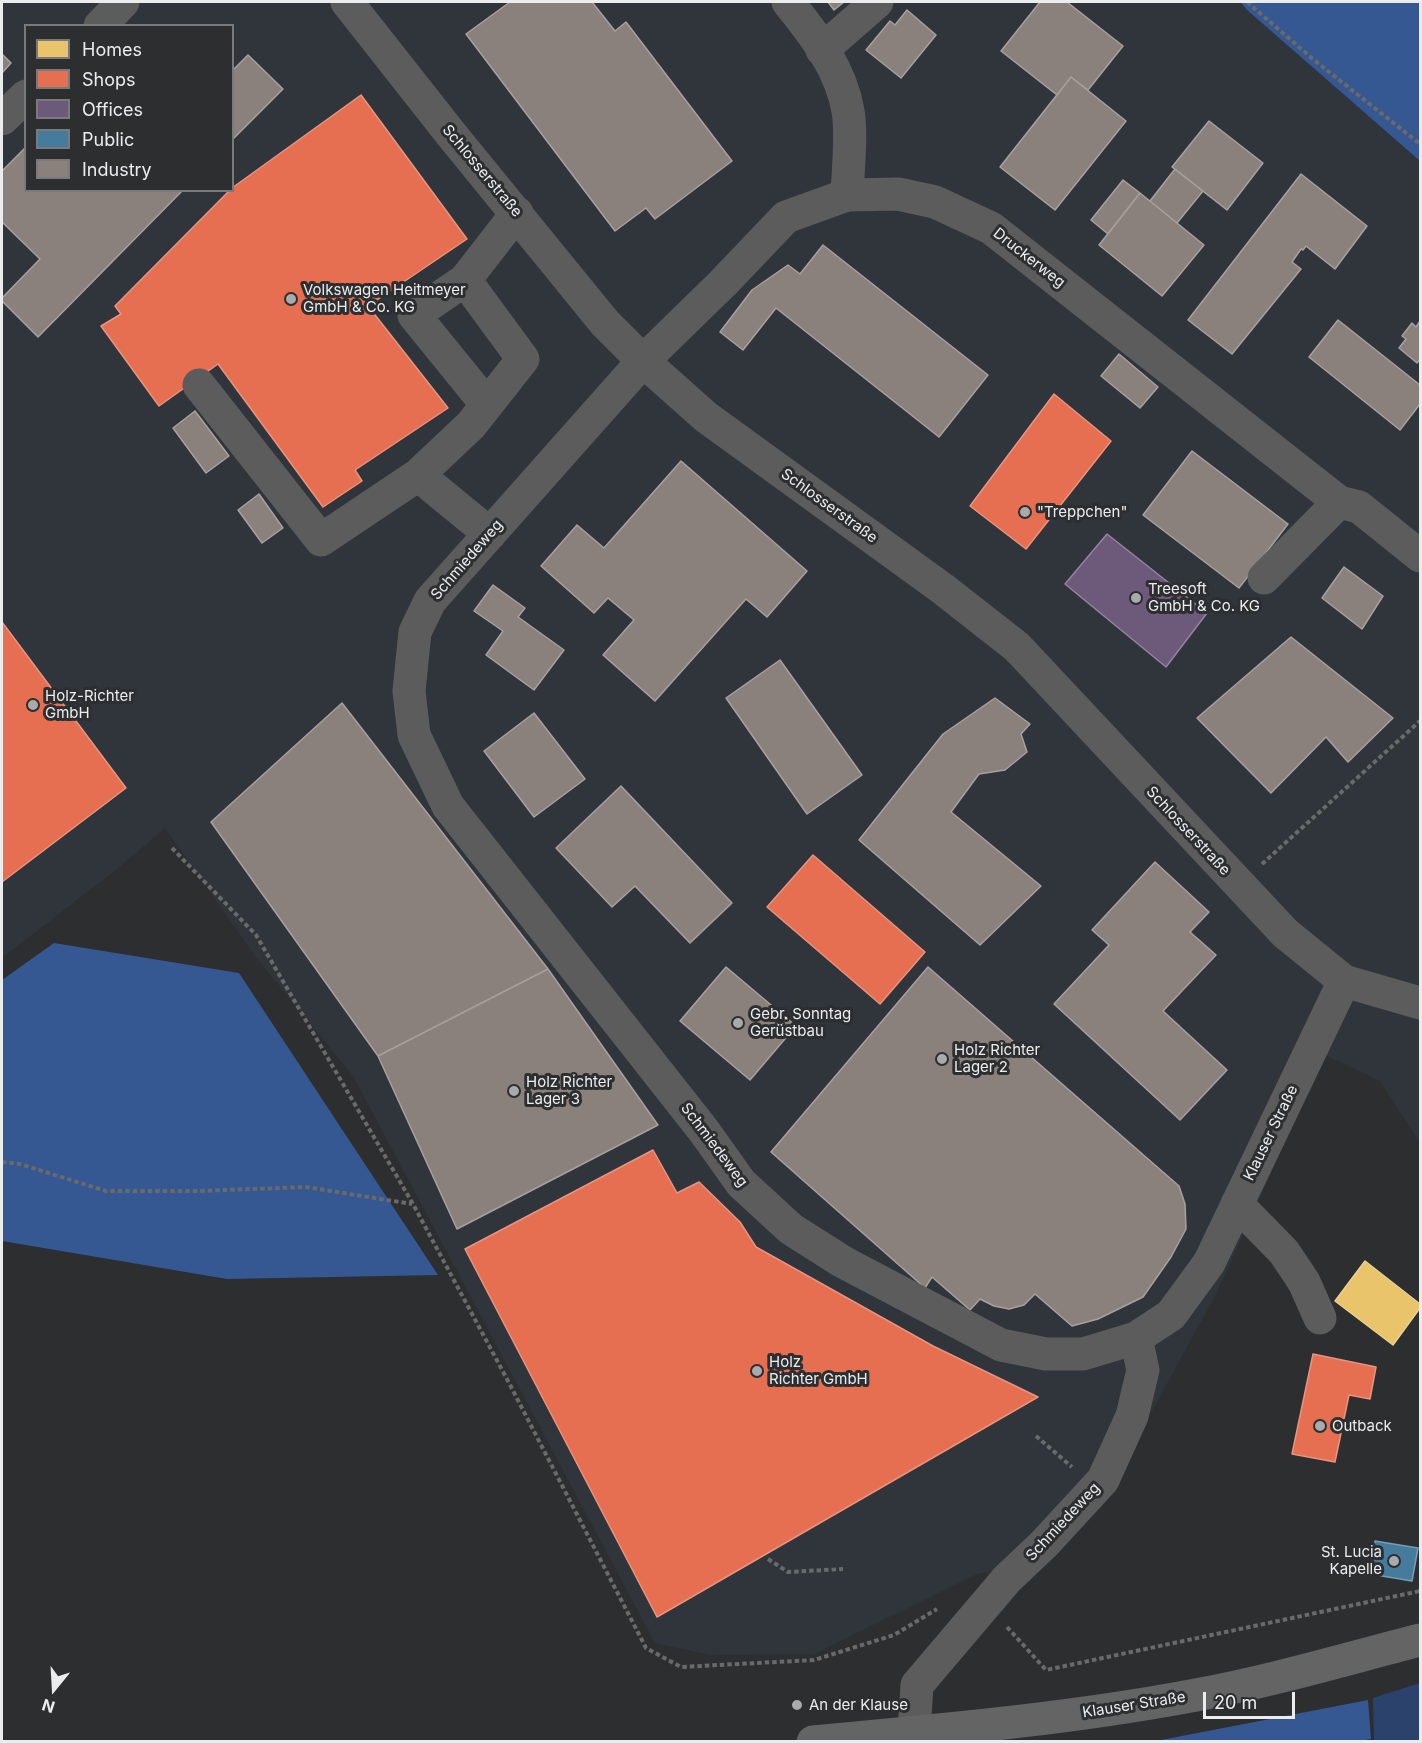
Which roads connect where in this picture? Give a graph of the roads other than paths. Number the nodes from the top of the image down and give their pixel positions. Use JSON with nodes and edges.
{"nodes":[{"id":1,"x":123,"y":2,"type":"edge"},
{"id":2,"x":347,"y":2,"type":"edge"},
{"id":3,"x":788,"y":2,"type":"edge"},
{"id":4,"x":878,"y":2,"type":"edge"},
{"id":5,"x":102,"y":24,"type":"edge"},
{"id":6,"x":822,"y":50,"type":"junction"},
{"id":7,"x":24,"y":98,"type":"edge"},
{"id":8,"x":2,"y":119,"type":"edge"},
{"id":9,"x":847,"y":195,"type":"junction"},
{"id":10,"x":517,"y":213,"type":"junction"},
{"id":11,"x":465,"y":280,"type":"junction"},
{"id":12,"x":644,"y":361,"type":"junction"},
{"id":13,"x":199,"y":385,"type":"dead end"},
{"id":14,"x":487,"y":405,"type":"junction"},
{"id":15,"x":418,"y":475,"type":"junction"},
{"id":16,"x":1339,"y":502,"type":"junction"},
{"id":17,"x":490,"y":534,"type":"junction"},
{"id":18,"x":1420,"y":556,"type":"edge"},
{"id":19,"x":1264,"y":578,"type":"dead end"},
{"id":20,"x":1344,"y":981,"type":"junction"},
{"id":21,"x":1420,"y":1003,"type":"edge"},
{"id":22,"x":1237,"y":1204,"type":"junction"},
{"id":23,"x":1320,"y":1318,"type":"dead end"},
{"id":24,"x":1137,"y":1338,"type":"junction"},
{"id":25,"x":1420,"y":1640,"type":"edge"},
{"id":26,"x":914,"y":1733,"type":"junction"},
{"id":27,"x":813,"y":1742,"type":"edge"}],
"edges":[{"from":1,"to":5,"type":"street"},
{"from":2,"to":10,"type":"street","name":"Schlosserstraße"},
{"from":3,"to":6,"type":"street"},
{"from":4,"to":6,"type":"street"},
{"from":6,"to":9,"type":"street"},
{"from":7,"to":8,"type":"street"},
{"from":9,"to":12,"type":"street","name":"Druckerweg"},
{"from":9,"to":16,"type":"street","name":"Druckerweg"},
{"from":10,"to":11,"type":"street"},
{"from":10,"to":12,"type":"street","name":"Schlosserstraße"},
{"from":11,"to":14,"type":"street"},
{"from":11,"to":14,"type":"street"},
{"from":12,"to":17,"type":"street","name":"Schmiedeweg"},
{"from":12,"to":20,"type":"street","name":"Schlosserstraße"},
{"from":13,"to":15,"type":"street"},
{"from":14,"to":15,"type":"street"},
{"from":15,"to":17,"type":"street"},
{"from":16,"to":18,"type":"street","name":"Druckerweg"},
{"from":16,"to":19,"type":"street"},
{"from":17,"to":24,"type":"street","name":"Schmiedeweg"},
{"from":20,"to":21,"type":"street"},
{"from":20,"to":22,"type":"street","name":"Klauser Straße"},
{"from":22,"to":23,"type":"street"},
{"from":22,"to":24,"type":"street","name":"Klauser Straße"},
{"from":24,"to":26,"type":"street","name":"Schmiedeweg"},
{"from":25,"to":26,"type":"main road","name":"Klauser Straße"},
{"from":26,"to":27,"type":"main road","name":"Klauser Straße"}]}
